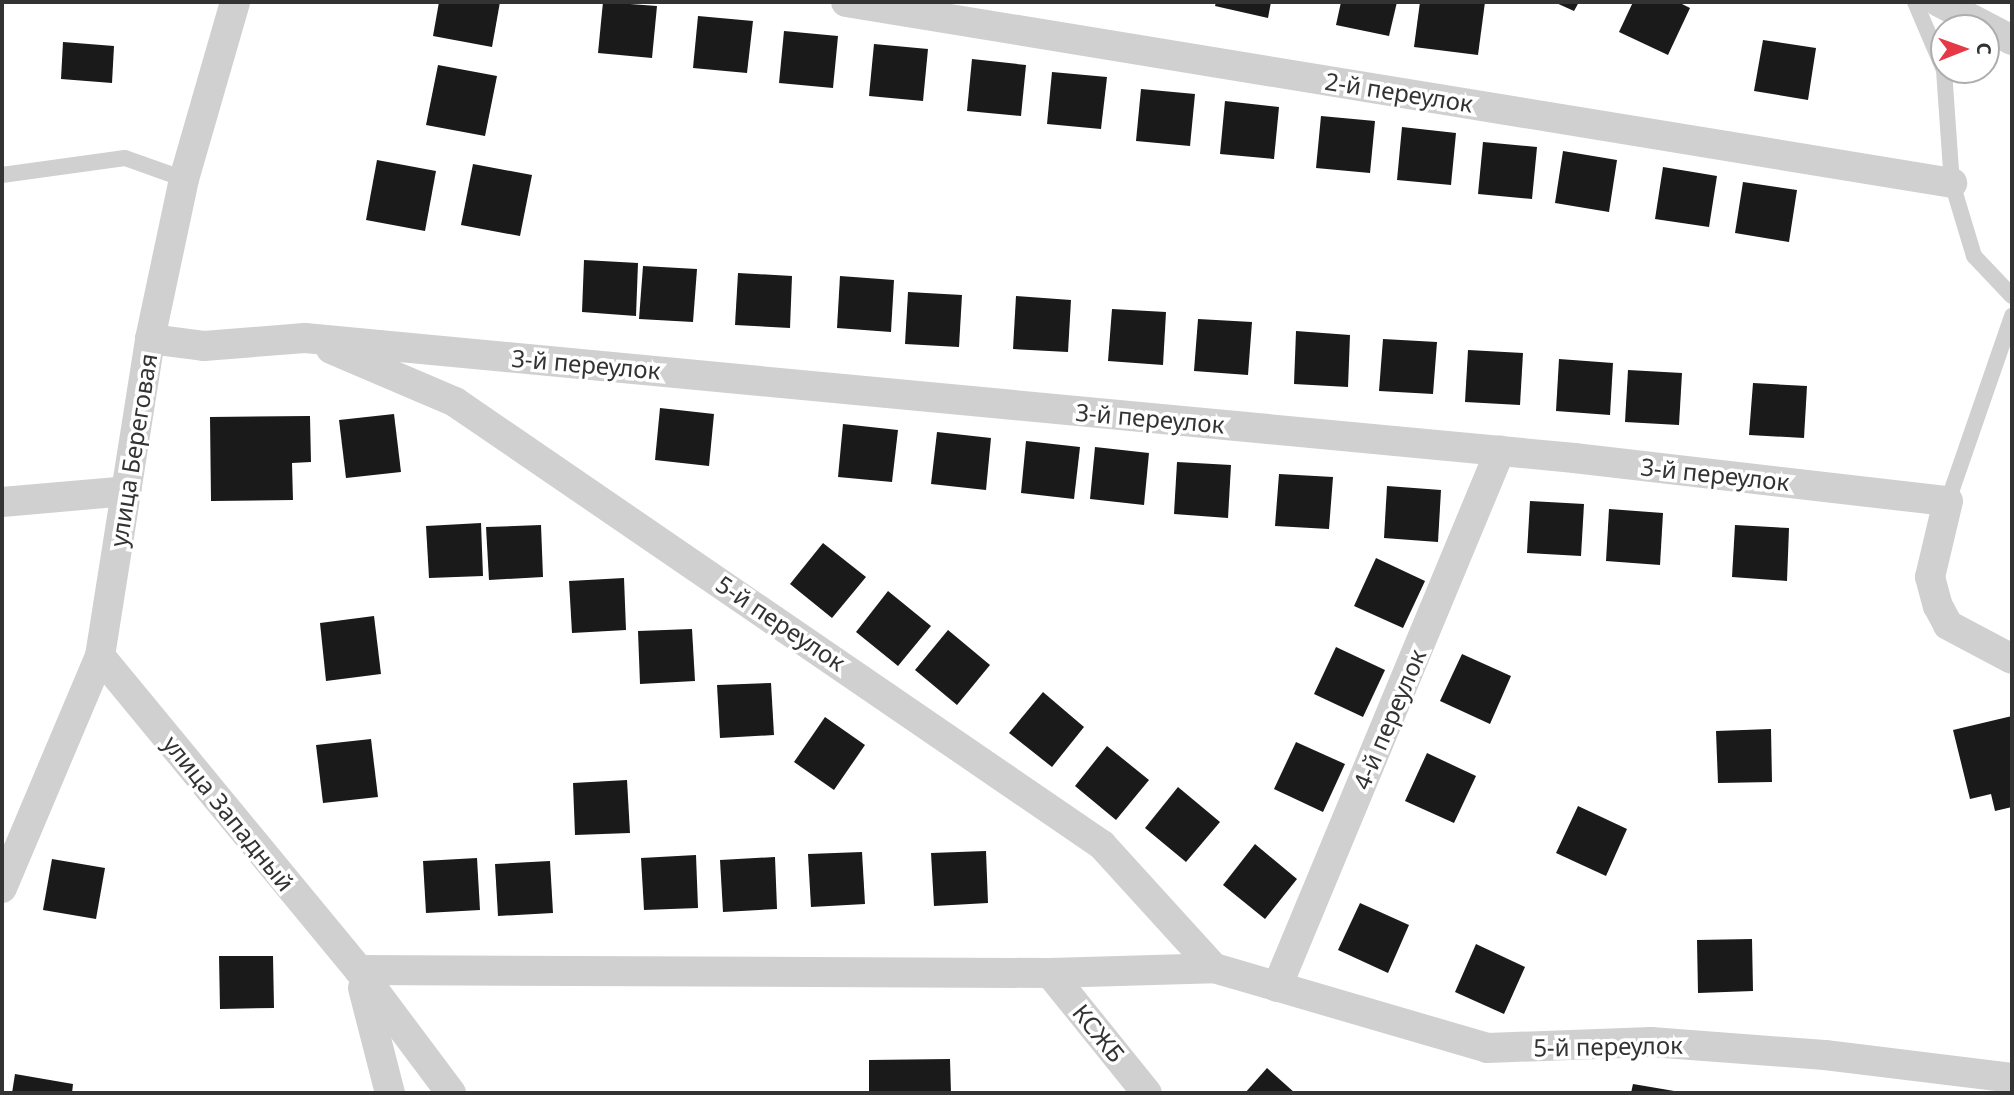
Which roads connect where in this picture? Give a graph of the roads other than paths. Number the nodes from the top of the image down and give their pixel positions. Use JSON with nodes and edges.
{"nodes":[{"id":1,"x":235,"y":2,"type":"edge"},
{"id":2,"x":846,"y":2,"type":"edge"},
{"id":3,"x":1915,"y":2,"type":"edge"},
{"id":4,"x":1939,"y":2,"type":"edge"},
{"id":5,"x":1930,"y":37,"type":"edge"},
{"id":6,"x":2012,"y":40,"type":"edge"},
{"id":7,"x":1945,"y":84,"type":"edge"},
{"id":8,"x":2,"y":175,"type":"edge"},
{"id":9,"x":184,"y":179,"type":"junction"},
{"id":10,"x":1952,"y":183,"type":"junction"},
{"id":11,"x":2012,"y":296,"type":"edge"},
{"id":12,"x":2012,"y":316,"type":"edge"},
{"id":13,"x":305,"y":338,"type":"junction"},
{"id":14,"x":150,"y":339,"type":"junction"},
{"id":15,"x":1500,"y":451,"type":"junction"},
{"id":16,"x":127,"y":491,"type":"junction"},
{"id":17,"x":1948,"y":501,"type":"junction"},
{"id":18,"x":2,"y":502,"type":"edge"},
{"id":19,"x":100,"y":656,"type":"junction"},
{"id":20,"x":2012,"y":659,"type":"edge"},
{"id":21,"x":2,"y":888,"type":"edge"},
{"id":22,"x":1214,"y":968,"type":"junction"},
{"id":23,"x":359,"y":970,"type":"junction"},
{"id":24,"x":1051,"y":973,"type":"junction"},
{"id":25,"x":1277,"y":987,"type":"junction"},
{"id":26,"x":2012,"y":1078,"type":"edge"},
{"id":27,"x":390,"y":1093,"type":"edge"},
{"id":28,"x":451,"y":1093,"type":"edge"},
{"id":29,"x":1147,"y":1093,"type":"edge"}],
"edges":[{"from":1,"to":9,"type":"street","name":"улица Береговая"},
{"from":2,"to":10,"type":"street","name":"2-й переулок"},
{"from":3,"to":5,"type":"lane"},
{"from":4,"to":6,"type":"street"},
{"from":7,"to":10,"type":"lane"},
{"from":8,"to":9,"type":"lane"},
{"from":9,"to":14,"type":"street","name":"улица Береговая"},
{"from":10,"to":11,"type":"lane"},
{"from":12,"to":17,"type":"lane"},
{"from":13,"to":14,"type":"street","name":"3-й переулок"},
{"from":13,"to":15,"type":"street","name":"3-й переулок"},
{"from":13,"to":22,"type":"street","name":"5-й переулок"},
{"from":14,"to":16,"type":"street","name":"улица Береговая"},
{"from":15,"to":17,"type":"street","name":"3-й переулок"},
{"from":15,"to":25,"type":"street","name":"4-й переулок"},
{"from":16,"to":18,"type":"street"},
{"from":16,"to":19,"type":"street","name":"улица Береговая"},
{"from":17,"to":20,"type":"street"},
{"from":19,"to":21,"type":"street","name":"улица Береговая"},
{"from":19,"to":23,"type":"street","name":"улица Западный"},
{"from":22,"to":24,"type":"street","name":"5-й переулок"},
{"from":22,"to":25,"type":"street","name":"5-й переулок"},
{"from":23,"to":24,"type":"street","name":"5-й переулок"},
{"from":23,"to":27,"type":"street"},
{"from":23,"to":28,"type":"street","name":"улица Западный"},
{"from":24,"to":29,"type":"street","name":"КСЖБ"},
{"from":25,"to":26,"type":"street","name":"5-й переулок"}]}
